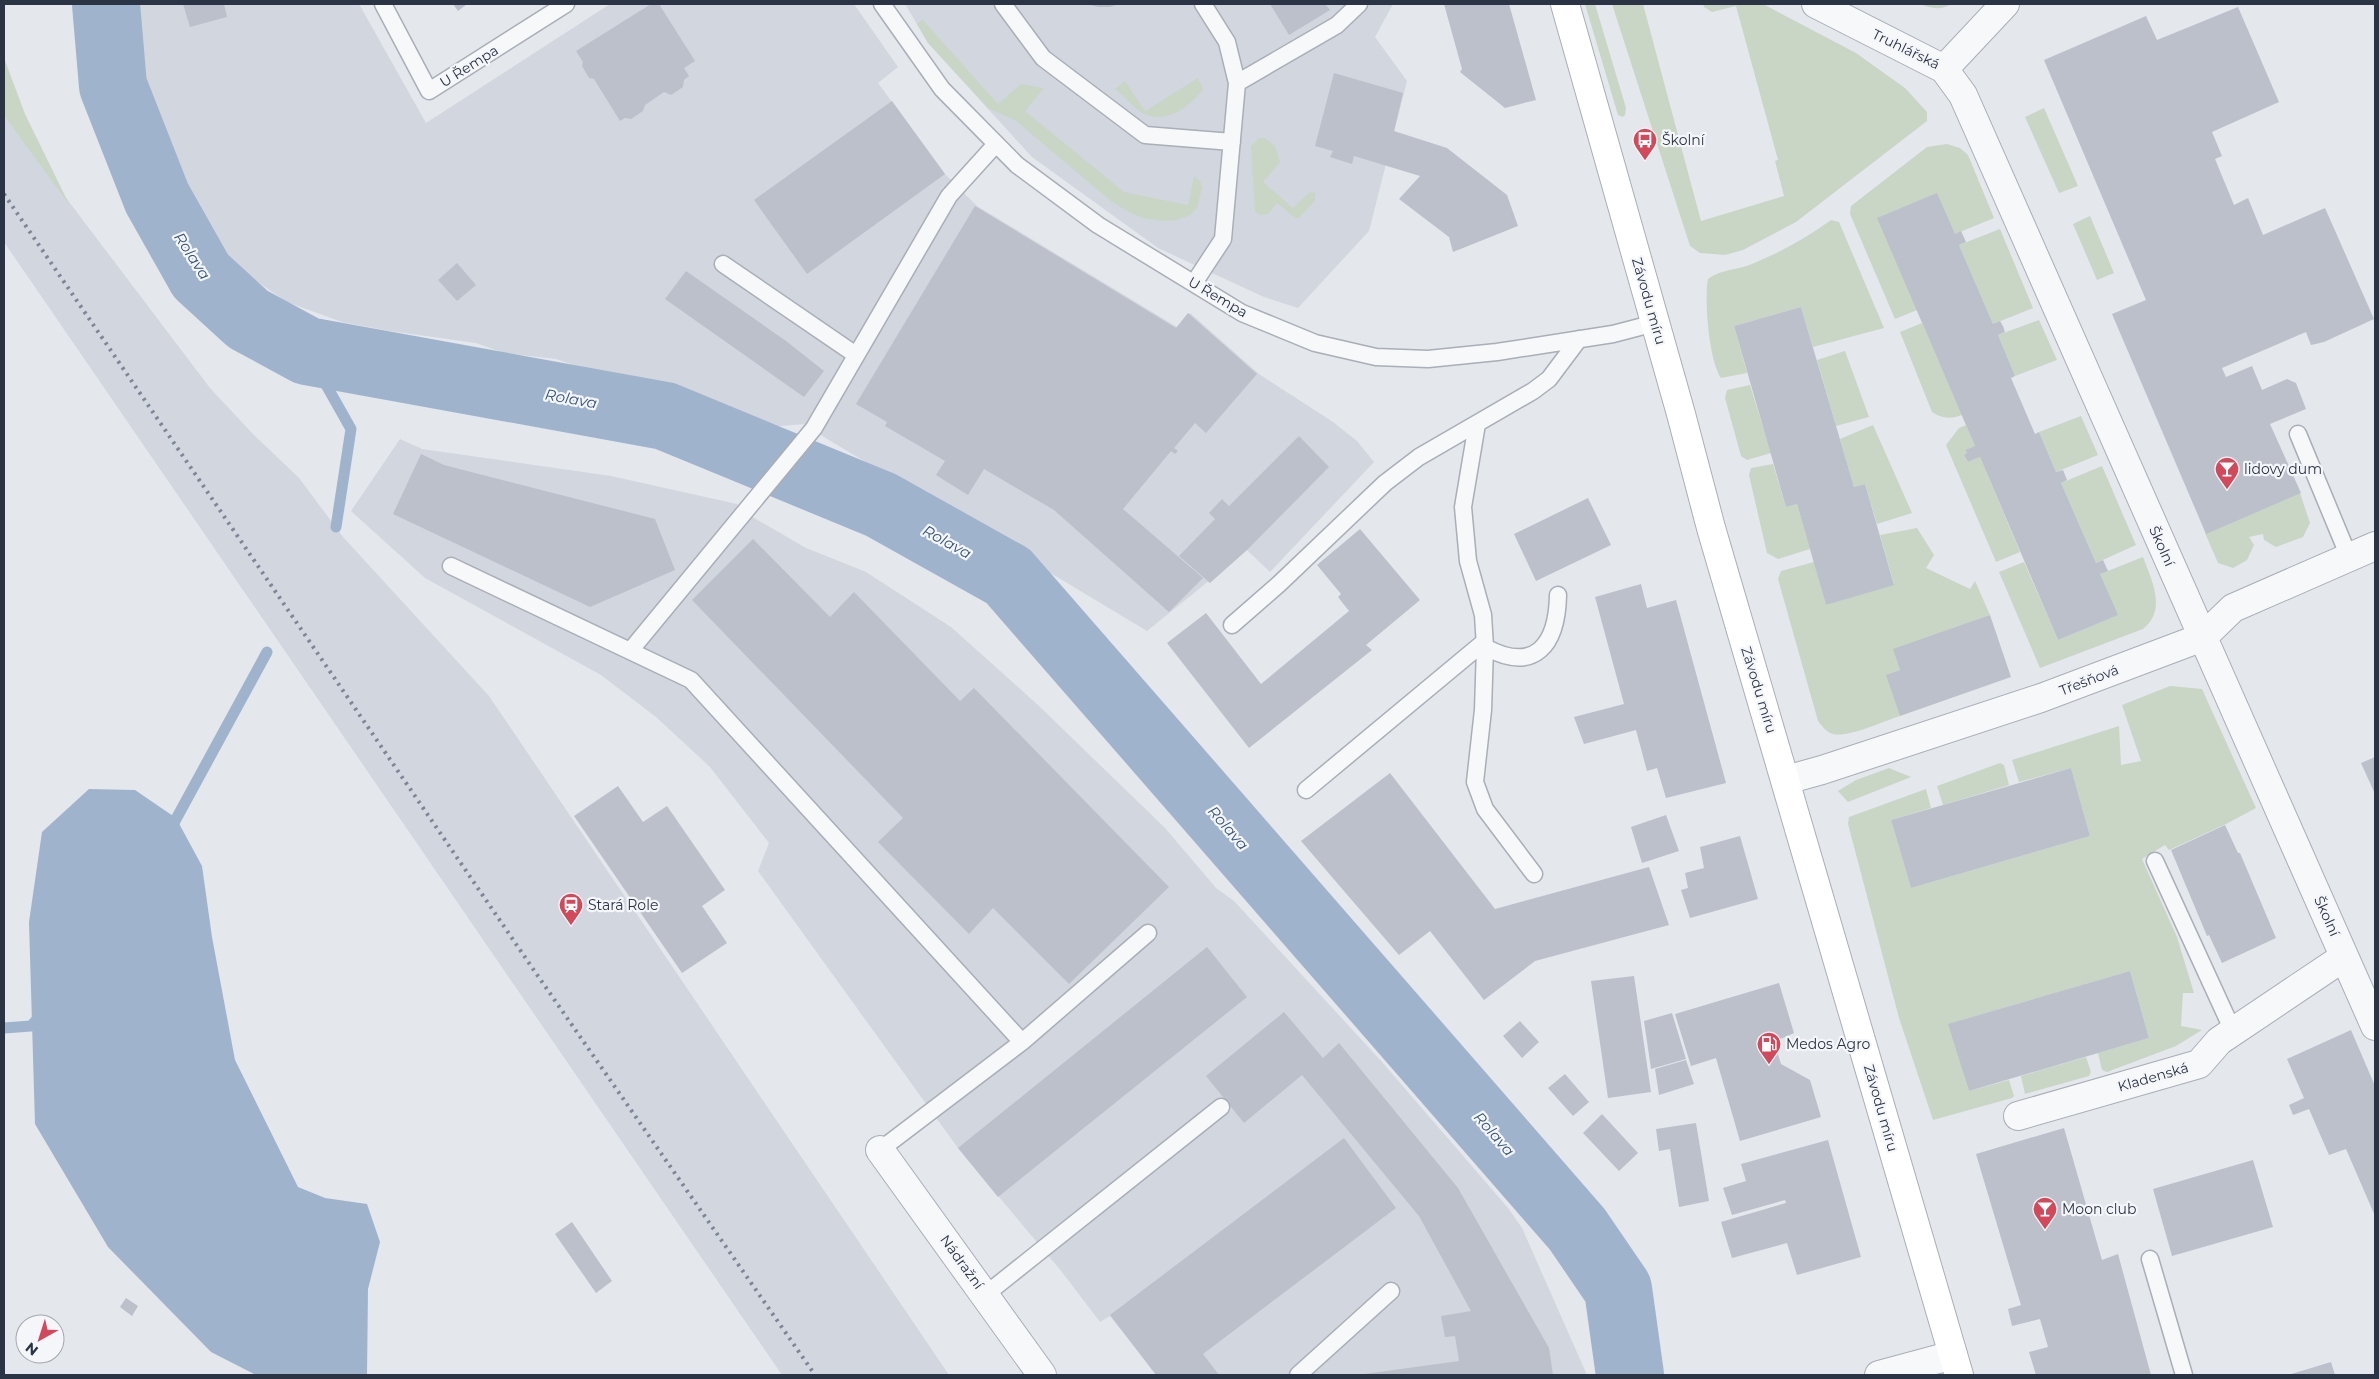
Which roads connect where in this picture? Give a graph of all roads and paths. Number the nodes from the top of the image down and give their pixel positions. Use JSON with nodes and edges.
{"nodes":[{"id":1,"x":383,"y":4,"type":"edge"},
{"id":2,"x":566,"y":4,"type":"edge"},
{"id":3,"x":882,"y":4,"type":"edge"},
{"id":4,"x":1003,"y":4,"type":"edge"},
{"id":5,"x":1203,"y":4,"type":"edge"},
{"id":6,"x":1359,"y":4,"type":"edge"},
{"id":7,"x":1565,"y":4,"type":"edge"},
{"id":8,"x":1816,"y":4,"type":"edge"},
{"id":9,"x":2005,"y":4,"type":"edge"},
{"id":10,"x":1944,"y":70,"type":"junction"},
{"id":11,"x":1237,"y":82,"type":"junction"},
{"id":12,"x":1232,"y":142,"type":"junction"},
{"id":13,"x":996,"y":144,"type":"junction"},
{"id":14,"x":723,"y":264,"type":"dead end"},
{"id":15,"x":1194,"y":283,"type":"junction"},
{"id":16,"x":1655,"y":322,"type":"junction"},
{"id":17,"x":1579,"y":339,"type":"junction"},
{"id":18,"x":856,"y":355,"type":"junction"},
{"id":19,"x":1477,"y":424,"type":"junction"},
{"id":20,"x":2298,"y":434,"type":"dead end"},
{"id":21,"x":2375,"y":546,"type":"edge"},
{"id":22,"x":2349,"y":558,"type":"junction"},
{"id":23,"x":451,"y":566,"type":"dead end"},
{"id":24,"x":1558,"y":596,"type":"dead end"},
{"id":25,"x":1232,"y":625,"type":"dead end"},
{"id":26,"x":2203,"y":637,"type":"junction"},
{"id":27,"x":1485,"y":644,"type":"junction"},
{"id":28,"x":630,"y":651,"type":"junction"},
{"id":29,"x":1786,"y":780,"type":"junction"},
{"id":30,"x":1306,"y":790,"type":"dead end"},
{"id":31,"x":2155,"y":861,"type":"dead end"},
{"id":32,"x":1534,"y":874,"type":"dead end"},
{"id":33,"x":1148,"y":933,"type":"dead end"},
{"id":34,"x":2344,"y":957,"type":"junction"},
{"id":35,"x":2375,"y":1026,"type":"edge"},
{"id":36,"x":2233,"y":1031,"type":"junction"},
{"id":37,"x":1022,"y":1042,"type":"junction"},
{"id":38,"x":1220,"y":1107,"type":"dead end"},
{"id":39,"x":2018,"y":1116,"type":"dead end"},
{"id":40,"x":880,"y":1150,"type":"joint"},
{"id":41,"x":2150,"y":1259,"type":"dead end"},
{"id":42,"x":1391,"y":1291,"type":"dead end"},
{"id":43,"x":985,"y":1295,"type":"junction"},
{"id":44,"x":1956,"y":1365,"type":"edge"},
{"id":45,"x":1042,"y":1375,"type":"edge"},
{"id":46,"x":1298,"y":1375,"type":"edge"},
{"id":47,"x":1879,"y":1375,"type":"edge"},
{"id":48,"x":2184,"y":1375,"type":"edge"}],
"edges":[{"from":1,"to":2,"type":"lane","name":"U Řempa"},
{"from":3,"to":13,"type":"lane","name":"U Řempa"},
{"from":4,"to":12,"type":"lane"},
{"from":5,"to":11,"type":"lane"},
{"from":6,"to":11,"type":"lane"},
{"from":7,"to":16,"type":"main road","name":"Závodu míru"},
{"from":8,"to":10,"type":"street","name":"Truhlářská"},
{"from":9,"to":10,"type":"street","name":"Truhlářská"},
{"from":10,"to":26,"type":"street","name":"Školní"},
{"from":11,"to":12,"type":"lane"},
{"from":12,"to":15,"type":"lane"},
{"from":13,"to":15,"type":"lane","name":"U Řempa"},
{"from":13,"to":18,"type":"lane"},
{"from":14,"to":18,"type":"lane"},
{"from":15,"to":17,"type":"lane","name":"U Řempa"},
{"from":16,"to":17,"type":"lane","name":"U Řempa"},
{"from":16,"to":29,"type":"main road","name":"Závodu míru"},
{"from":17,"to":19,"type":"lane"},
{"from":18,"to":28,"type":"lane"},
{"from":19,"to":25,"type":"lane"},
{"from":19,"to":27,"type":"lane"},
{"from":20,"to":22,"type":"lane"},
{"from":21,"to":22,"type":"street","name":"Třešňová"},
{"from":22,"to":26,"type":"street","name":"Třešňová"},
{"from":23,"to":28,"type":"lane"},
{"from":24,"to":27,"type":"lane"},
{"from":26,"to":29,"type":"street","name":"Třešňová"},
{"from":26,"to":34,"type":"street","name":"Školní"},
{"from":27,"to":30,"type":"lane"},
{"from":27,"to":32,"type":"lane"},
{"from":28,"to":37,"type":"lane"},
{"from":29,"to":44,"type":"main road","name":"Závodu míru"},
{"from":31,"to":36,"type":"lane"},
{"from":33,"to":37,"type":"lane"},
{"from":34,"to":35,"type":"street","name":"Školní"},
{"from":34,"to":36,"type":"street","name":"Kladenská"},
{"from":36,"to":39,"type":"street","name":"Kladenská"},
{"from":37,"to":40,"type":"lane"},
{"from":38,"to":43,"type":"lane"},
{"from":40,"to":43,"type":"street","name":"Nádražní"},
{"from":41,"to":48,"type":"lane"},
{"from":42,"to":46,"type":"lane"},
{"from":43,"to":45,"type":"street","name":"Nádražní"},
{"from":44,"to":47,"type":"street"}]}
